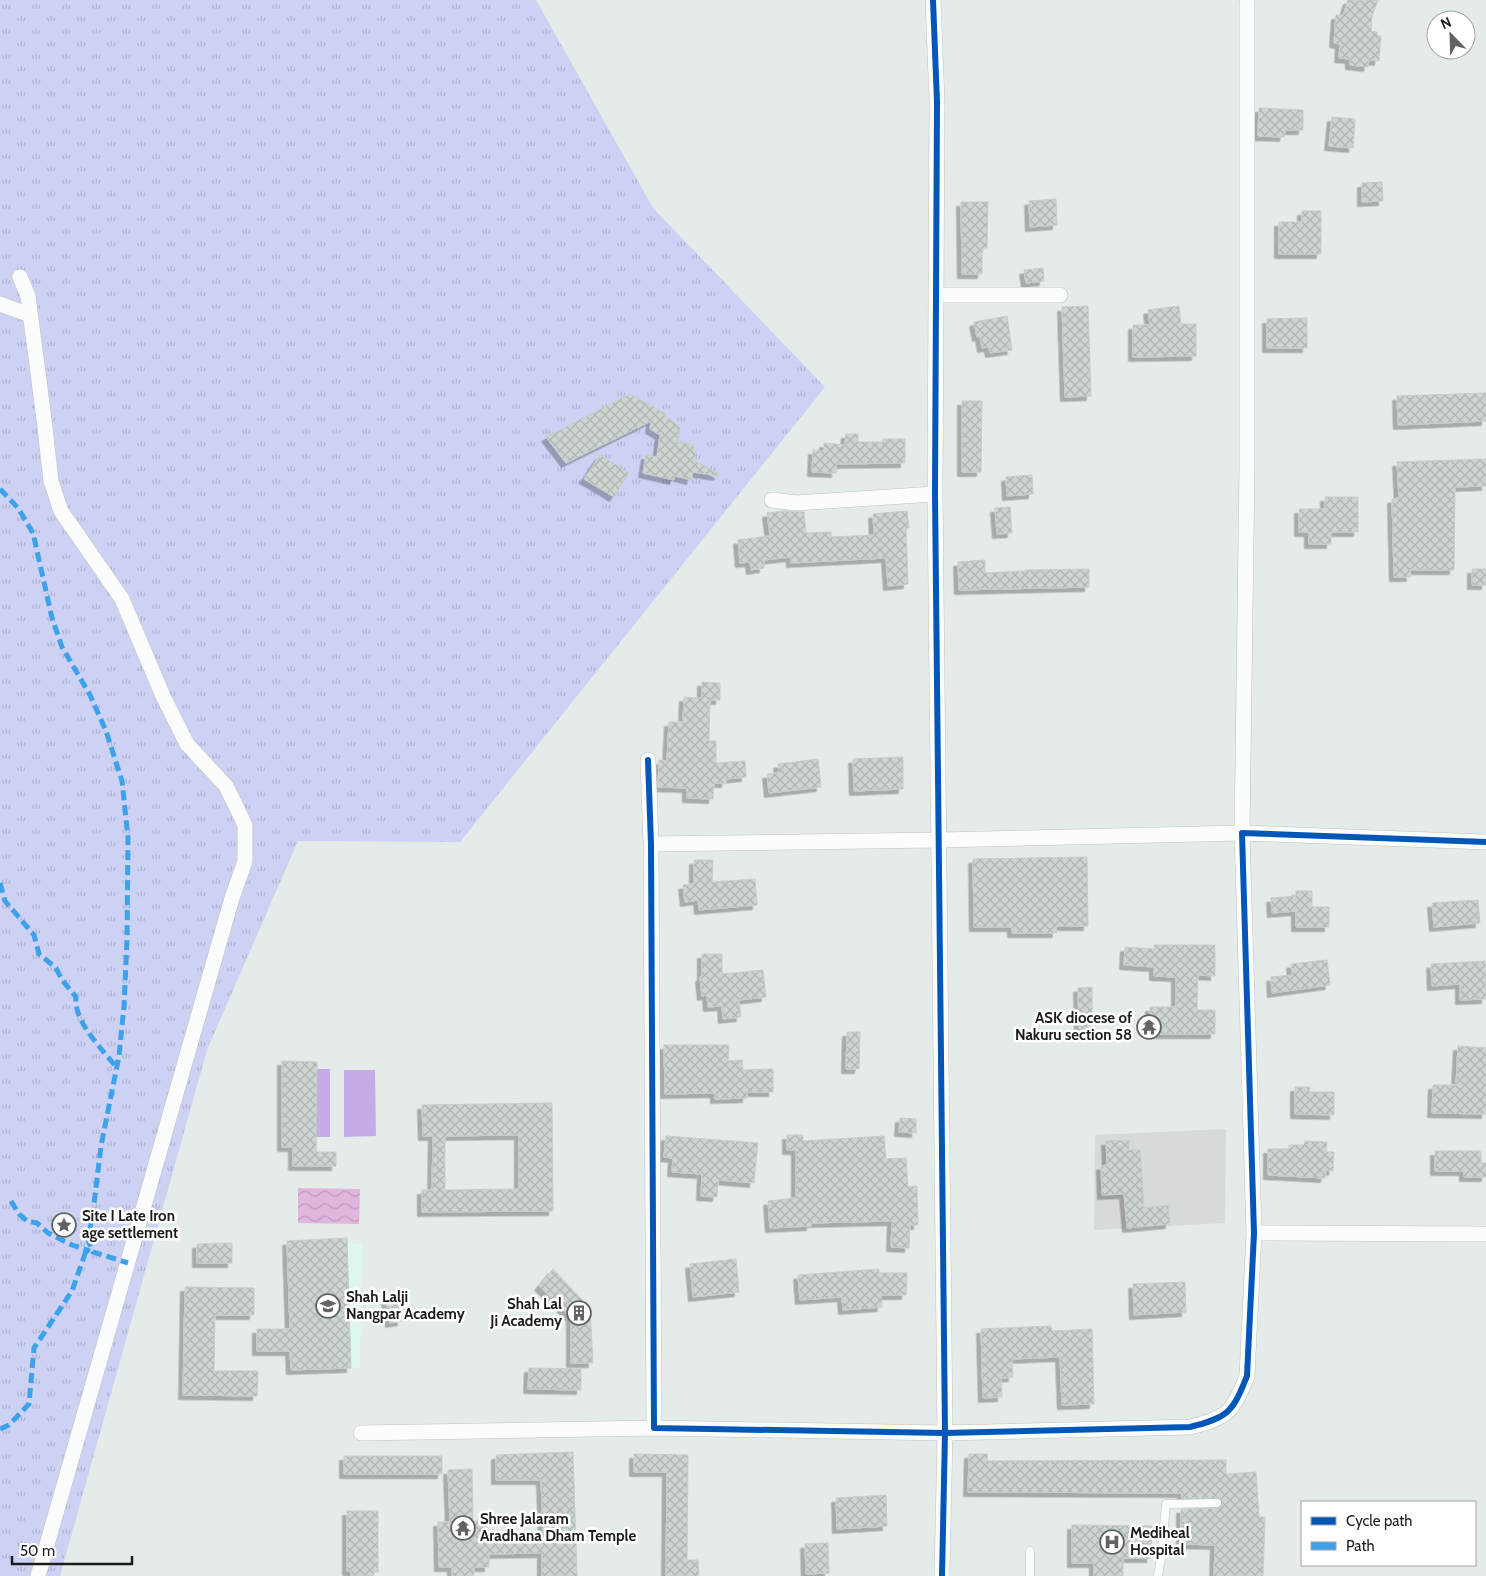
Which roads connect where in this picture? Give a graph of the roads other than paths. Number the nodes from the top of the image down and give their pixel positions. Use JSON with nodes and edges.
{"nodes":[{"id":1,"x":933,"y":0,"type":"edge"},
{"id":2,"x":1247,"y":3,"type":"dead end"},
{"id":3,"x":20,"y":277,"type":"dead end"},
{"id":4,"x":936,"y":295,"type":"junction"},
{"id":5,"x":1060,"y":295,"type":"dead end"},
{"id":6,"x":0,"y":304,"type":"edge"},
{"id":7,"x":30,"y":315,"type":"junction"},
{"id":8,"x":935,"y":494,"type":"junction"},
{"id":9,"x":772,"y":500,"type":"dead end"},
{"id":10,"x":648,"y":760,"type":"dead end"},
{"id":11,"x":1242,"y":833,"type":"junction"},
{"id":12,"x":938,"y":840,"type":"junction"},
{"id":13,"x":1486,"y":842,"type":"edge"},
{"id":14,"x":651,"y":844,"type":"junction"},
{"id":15,"x":1254,"y":1233,"type":"junction"},
{"id":16,"x":1486,"y":1234,"type":"edge"},
{"id":17,"x":654,"y":1428,"type":"junction"},
{"id":18,"x":945,"y":1432,"type":"junction"},
{"id":19,"x":361,"y":1433,"type":"dead end"},
{"id":20,"x":1217,"y":1504,"type":"dead end"},
{"id":21,"x":1030,"y":1551,"type":"dead end"},
{"id":22,"x":38,"y":1576,"type":"edge"},
{"id":23,"x":942,"y":1576,"type":"edge"},
{"id":24,"x":1030,"y":1576,"type":"edge"},
{"id":25,"x":1158,"y":1576,"type":"edge"}],
"edges":[{"from":1,"to":4,"type":"street"},
{"from":2,"to":11,"type":"street"},
{"from":3,"to":7,"type":"street"},
{"from":4,"to":5,"type":"street"},
{"from":4,"to":8,"type":"street"},
{"from":6,"to":7,"type":"street"},
{"from":7,"to":22,"type":"street"},
{"from":8,"to":9,"type":"street"},
{"from":8,"to":12,"type":"street"},
{"from":10,"to":14,"type":"street"},
{"from":11,"to":12,"type":"street"},
{"from":11,"to":13,"type":"street"},
{"from":11,"to":15,"type":"street"},
{"from":12,"to":14,"type":"street"},
{"from":12,"to":18,"type":"street"},
{"from":14,"to":17,"type":"street"},
{"from":15,"to":16,"type":"street"},
{"from":15,"to":18,"type":"street"},
{"from":17,"to":18,"type":"street"},
{"from":17,"to":19,"type":"street"},
{"from":18,"to":23,"type":"street"},
{"from":20,"to":25,"type":"lane"},
{"from":21,"to":24,"type":"lane"}]}
